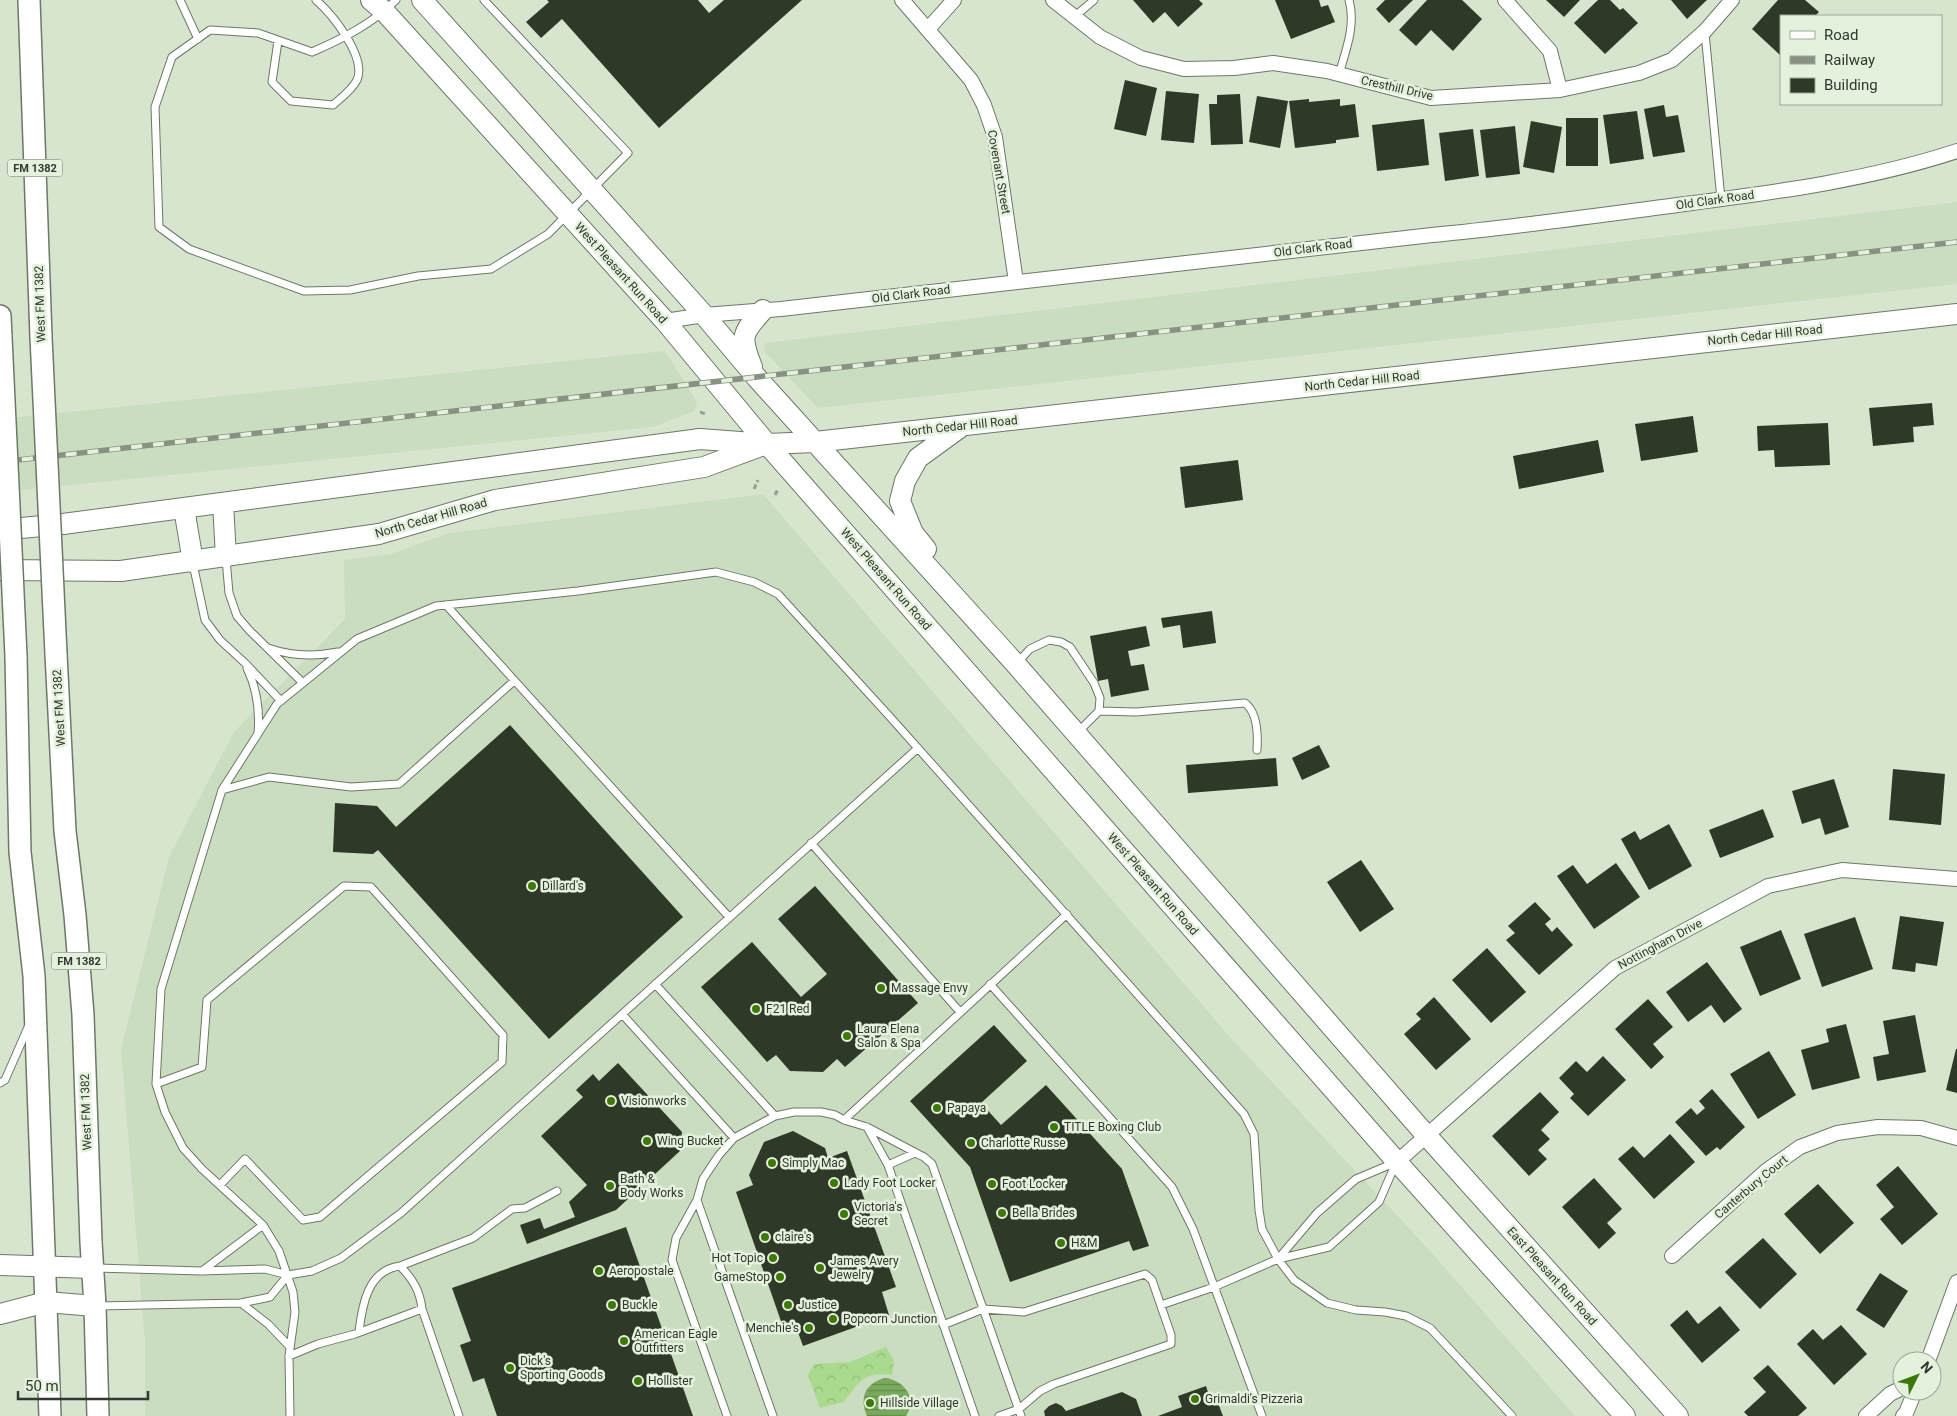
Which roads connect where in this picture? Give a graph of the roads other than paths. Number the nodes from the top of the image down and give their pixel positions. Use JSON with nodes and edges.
{"nodes":[{"id":1,"x":29,"y":0,"type":"edge"},
{"id":2,"x":180,"y":0,"type":"edge"},
{"id":3,"x":316,"y":0,"type":"edge"},
{"id":4,"x":422,"y":0,"type":"edge"},
{"id":5,"x":484,"y":0,"type":"edge"},
{"id":6,"x":902,"y":0,"type":"edge"},
{"id":7,"x":954,"y":0,"type":"edge"},
{"id":8,"x":1053,"y":0,"type":"edge"},
{"id":9,"x":1094,"y":0,"type":"edge"},
{"id":10,"x":1349,"y":0,"type":"edge"},
{"id":11,"x":1506,"y":0,"type":"edge"},
{"id":12,"x":1732,"y":0,"type":"edge"},
{"id":13,"x":384,"y":4,"type":"edge"},
{"id":14,"x":1073,"y":17,"type":"junction"},
{"id":15,"x":928,"y":29,"type":"junction"},
{"id":16,"x":1705,"y":32,"type":"junction"},
{"id":17,"x":347,"y":36,"type":"junction"},
{"id":18,"x":198,"y":39,"type":"junction"},
{"id":19,"x":278,"y":40,"type":"junction"},
{"id":20,"x":1339,"y":74,"type":"junction"},
{"id":21,"x":1560,"y":90,"type":"junction"},
{"id":22,"x":1957,"y":151,"type":"edge"},
{"id":23,"x":591,"y":189,"type":"junction"},
{"id":24,"x":1721,"y":199,"type":"junction"},
{"id":25,"x":567,"y":214,"type":"junction"},
{"id":26,"x":1016,"y":282,"type":"junction"},
{"id":27,"x":763,"y":310,"type":"junction"},
{"id":28,"x":1957,"y":314,"type":"edge"},
{"id":29,"x":704,"y":315,"type":"junction"},
{"id":30,"x":0,"y":316,"type":"edge"},
{"id":31,"x":665,"y":321,"type":"junction"},
{"id":32,"x":1,"y":338,"type":"edge"},
{"id":33,"x":757,"y":378,"type":"junction"},
{"id":34,"x":963,"y":426,"type":"junction"},
{"id":35,"x":815,"y":442,"type":"junction"},
{"id":36,"x":767,"y":444,"type":"junction"},
{"id":37,"x":222,"y":503,"type":"junction"},
{"id":38,"x":184,"y":508,"type":"junction"},
{"id":39,"x":0,"y":530,"type":"edge"},
{"id":40,"x":226,"y":557,"type":"junction"},
{"id":41,"x":193,"y":562,"type":"junction"},
{"id":42,"x":0,"y":570,"type":"edge"},
{"id":43,"x":446,"y":605,"type":"junction"},
{"id":44,"x":266,"y":647,"type":"junction"},
{"id":45,"x":341,"y":652,"type":"junction"},
{"id":46,"x":245,"y":663,"type":"junction"},
{"id":47,"x":1014,"y":663,"type":"junction"},
{"id":48,"x":514,"y":681,"type":"junction"},
{"id":49,"x":302,"y":683,"type":"junction"},
{"id":50,"x":281,"y":701,"type":"junction"},
{"id":51,"x":1099,"y":712,"type":"junction"},
{"id":52,"x":1076,"y":733,"type":"junction"},
{"id":53,"x":258,"y":734,"type":"junction"},
{"id":54,"x":918,"y":748,"type":"junction"},
{"id":55,"x":1257,"y":750,"type":"dead end"},
{"id":56,"x":222,"y":790,"type":"junction"},
{"id":57,"x":811,"y":843,"type":"junction"},
{"id":58,"x":1957,"y":879,"type":"edge"},
{"id":59,"x":1067,"y":914,"type":"junction"},
{"id":60,"x":729,"y":917,"type":"junction"},
{"id":61,"x":655,"y":984,"type":"junction"},
{"id":62,"x":990,"y":984,"type":"junction"},
{"id":63,"x":36,"y":1011,"type":"junction"},
{"id":64,"x":960,"y":1012,"type":"junction"},
{"id":65,"x":622,"y":1014,"type":"junction"},
{"id":66,"x":0,"y":1083,"type":"edge"},
{"id":67,"x":156,"y":1084,"type":"junction"},
{"id":68,"x":775,"y":1116,"type":"junction"},
{"id":69,"x":844,"y":1120,"type":"junction"},
{"id":70,"x":868,"y":1127,"type":"junction"},
{"id":71,"x":1426,"y":1135,"type":"junction"},
{"id":72,"x":734,"y":1138,"type":"junction"},
{"id":73,"x":1957,"y":1138,"type":"edge"},
{"id":74,"x":924,"y":1157,"type":"junction"},
{"id":75,"x":1396,"y":1162,"type":"junction"},
{"id":76,"x":888,"y":1165,"type":"junction"},
{"id":77,"x":220,"y":1185,"type":"junction"},
{"id":78,"x":556,"y":1192,"type":"dead end"},
{"id":79,"x":698,"y":1200,"type":"junction"},
{"id":80,"x":263,"y":1225,"type":"junction"},
{"id":81,"x":1672,"y":1256,"type":"dead end"},
{"id":82,"x":1278,"y":1259,"type":"junction"},
{"id":83,"x":0,"y":1265,"type":"edge"},
{"id":84,"x":44,"y":1266,"type":"junction"},
{"id":85,"x":400,"y":1266,"type":"junction"},
{"id":86,"x":93,"y":1268,"type":"junction"},
{"id":87,"x":202,"y":1271,"type":"junction"},
{"id":88,"x":288,"y":1275,"type":"junction"},
{"id":89,"x":1957,"y":1282,"type":"edge"},
{"id":90,"x":1214,"y":1287,"type":"junction"},
{"id":91,"x":46,"y":1302,"type":"junction"},
{"id":92,"x":241,"y":1302,"type":"junction"},
{"id":93,"x":1161,"y":1305,"type":"junction"},
{"id":94,"x":95,"y":1306,"type":"junction"},
{"id":95,"x":422,"y":1309,"type":"junction"},
{"id":96,"x":983,"y":1309,"type":"junction"},
{"id":97,"x":0,"y":1314,"type":"edge"},
{"id":98,"x":943,"y":1325,"type":"junction"},
{"id":99,"x":359,"y":1332,"type":"junction"},
{"id":100,"x":290,"y":1347,"type":"junction"},
{"id":101,"x":1932,"y":1351,"type":"edge"},
{"id":102,"x":289,"y":1356,"type":"junction"},
{"id":103,"x":1892,"y":1393,"type":"edge"},
{"id":104,"x":1911,"y":1401,"type":"edge"},
{"id":105,"x":1020,"y":1413,"type":"edge"},
{"id":106,"x":50,"y":1416,"type":"edge"},
{"id":107,"x":98,"y":1416,"type":"edge"},
{"id":108,"x":290,"y":1416,"type":"edge"},
{"id":109,"x":459,"y":1416,"type":"edge"},
{"id":110,"x":727,"y":1416,"type":"edge"},
{"id":111,"x":773,"y":1416,"type":"edge"},
{"id":112,"x":975,"y":1416,"type":"edge"},
{"id":113,"x":1000,"y":1416,"type":"edge"},
{"id":114,"x":1262,"y":1416,"type":"edge"},
{"id":115,"x":1512,"y":1416,"type":"edge"},
{"id":116,"x":1625,"y":1416,"type":"edge"},
{"id":117,"x":1678,"y":1416,"type":"edge"},
{"id":118,"x":1866,"y":1416,"type":"edge"},
{"id":119,"x":1903,"y":1416,"type":"edge"}],
"edges":[{"from":1,"to":86,"type":"main road","name":"West FM 1382","number":"FM 1382","bridge":true},
{"from":2,"to":18,"type":"lane"},
{"from":3,"to":17,"type":"lane"},
{"from":4,"to":23,"type":"main road"},
{"from":5,"to":23,"type":"lane"},
{"from":6,"to":15,"type":"street","name":"Covenant Street"},
{"from":7,"to":15,"type":"street"},
{"from":8,"to":14,"type":"street","name":"Cresthill Drive"},
{"from":9,"to":14,"type":"lane"},
{"from":10,"to":20,"type":"lane"},
{"from":11,"to":21,"type":"street"},
{"from":12,"to":16,"type":"street","name":"Cresthill Drive"},
{"from":13,"to":17,"type":"lane"},
{"from":13,"to":25,"type":"main road","name":"West Pleasant Run Road"},
{"from":14,"to":20,"type":"street","name":"Cresthill Drive"},
{"from":15,"to":26,"type":"street","name":"Covenant Street"},
{"from":16,"to":21,"type":"street","name":"Cresthill Drive"},
{"from":16,"to":24,"type":"lane"},
{"from":17,"to":19,"type":"lane"},
{"from":17,"to":19,"type":"lane"},
{"from":18,"to":19,"type":"lane"},
{"from":18,"to":25,"type":"lane"},
{"from":20,"to":21,"type":"street","name":"Cresthill Drive"},
{"from":22,"to":24,"type":"street","name":"Old Clark Road"},
{"from":23,"to":25,"type":"lane"},
{"from":23,"to":29,"type":"main road"},
{"from":24,"to":26,"type":"street","name":"Old Clark Road"},
{"from":25,"to":31,"type":"main road","name":"West Pleasant Run Road"},
{"from":26,"to":27,"type":"street","name":"Old Clark Road"},
{"from":27,"to":29,"type":"street","name":"Old Clark Road"},
{"from":27,"to":33,"type":"main road"},
{"from":28,"to":34,"type":"main road","name":"North Cedar Hill Road"},
{"from":29,"to":31,"type":"street","name":"Old Clark Road"},
{"from":29,"to":33,"type":"main road"},
{"from":30,"to":32,"type":"main road","number":"FM 1382"},
{"from":31,"to":36,"type":"main road","name":"West Pleasant Run Road"},
{"from":32,"to":63,"type":"main road","number":"FM 1382","bridge":true},
{"from":33,"to":35,"type":"main road"},
{"from":34,"to":35,"type":"main road","name":"North Cedar Hill Road"},
{"from":34,"to":47,"type":"main road"},
{"from":35,"to":36,"type":"main road","name":"North Cedar Hill Road"},
{"from":35,"to":47,"type":"main road"},
{"from":36,"to":37,"type":"main road","name":"North Cedar Hill Road"},
{"from":36,"to":40,"type":"main road","name":"North Cedar Hill Road"},
{"from":36,"to":75,"type":"main road","name":"West Pleasant Run Road"},
{"from":37,"to":38,"type":"main road","name":"North Cedar Hill Road"},
{"from":37,"to":40,"type":"main road"},
{"from":38,"to":39,"type":"main road","name":"North Cedar Hill Road"},
{"from":38,"to":41,"type":"main road"},
{"from":40,"to":41,"type":"main road","name":"North Cedar Hill Road"},
{"from":40,"to":44,"type":"lane"},
{"from":41,"to":42,"type":"main road","name":"North Cedar Hill Road"},
{"from":41,"to":46,"type":"lane"},
{"from":43,"to":45,"type":"lane"},
{"from":43,"to":48,"type":"lane"},
{"from":43,"to":54,"type":"lane"},
{"from":44,"to":45,"type":"lane"},
{"from":44,"to":49,"type":"lane"},
{"from":45,"to":49,"type":"lane"},
{"from":46,"to":50,"type":"lane"},
{"from":46,"to":53,"type":"lane"},
{"from":47,"to":51,"type":"lane"},
{"from":47,"to":52,"type":"main road"},
{"from":48,"to":56,"type":"lane"},
{"from":48,"to":60,"type":"lane"},
{"from":49,"to":50,"type":"lane"},
{"from":50,"to":53,"type":"lane"},
{"from":51,"to":52,"type":"lane"},
{"from":51,"to":55,"type":"lane"},
{"from":52,"to":71,"type":"main road"},
{"from":53,"to":56,"type":"lane"},
{"from":54,"to":57,"type":"lane"},
{"from":54,"to":59,"type":"lane"},
{"from":56,"to":67,"type":"lane"},
{"from":57,"to":60,"type":"lane"},
{"from":57,"to":64,"type":"lane"},
{"from":58,"to":71,"type":"street","name":"Nottingham Drive"},
{"from":59,"to":62,"type":"lane"},
{"from":59,"to":82,"type":"lane"},
{"from":60,"to":61,"type":"lane"},
{"from":61,"to":65,"type":"lane"},
{"from":61,"to":68,"type":"lane"},
{"from":62,"to":64,"type":"lane"},
{"from":62,"to":90,"type":"lane"},
{"from":63,"to":66,"type":"lane"},
{"from":63,"to":84,"type":"main road","number":"FM 1382"},
{"from":64,"to":69,"type":"lane"},
{"from":65,"to":72,"type":"lane"},
{"from":65,"to":88,"type":"lane"},
{"from":67,"to":77,"type":"lane"},
{"from":67,"to":77,"type":"lane"},
{"from":68,"to":69,"type":"lane"},
{"from":68,"to":72,"type":"lane"},
{"from":69,"to":70,"type":"lane"},
{"from":70,"to":74,"type":"lane"},
{"from":70,"to":76,"type":"lane"},
{"from":71,"to":75,"type":"street","name":"Nottingham Drive"},
{"from":71,"to":117,"type":"main road","name":"East Pleasant Run Road"},
{"from":72,"to":79,"type":"lane"},
{"from":73,"to":81,"type":"street","name":"Canterbury Court"},
{"from":74,"to":76,"type":"lane"},
{"from":74,"to":96,"type":"lane"},
{"from":75,"to":82,"type":"lane"},
{"from":75,"to":82,"type":"lane"},
{"from":75,"to":116,"type":"main road"},
{"from":76,"to":98,"type":"lane"},
{"from":77,"to":80,"type":"lane"},
{"from":78,"to":85,"type":"lane"},
{"from":79,"to":110,"type":"lane"},
{"from":79,"to":111,"type":"lane"},
{"from":80,"to":87,"type":"lane"},
{"from":80,"to":88,"type":"lane"},
{"from":82,"to":90,"type":"lane"},
{"from":82,"to":115,"type":"lane"},
{"from":83,"to":84,"type":"main road"},
{"from":84,"to":86,"type":"main road"},
{"from":84,"to":91,"type":"main road","number":"FM 1382"},
{"from":85,"to":95,"type":"lane"},
{"from":85,"to":99,"type":"lane"},
{"from":86,"to":87,"type":"lane"},
{"from":86,"to":94,"type":"main road","name":"West FM 1382","number":"FM 1382"},
{"from":87,"to":88,"type":"lane"},
{"from":88,"to":92,"type":"lane"},
{"from":88,"to":100,"type":"lane"},
{"from":89,"to":101,"type":"street"},
{"from":90,"to":93,"type":"lane"},
{"from":90,"to":114,"type":"lane"},
{"from":91,"to":94,"type":"main road"},
{"from":91,"to":97,"type":"main road"},
{"from":91,"to":106,"type":"main road","number":"FM 1382"},
{"from":92,"to":94,"type":"lane"},
{"from":92,"to":100,"type":"lane"},
{"from":93,"to":96,"type":"lane"},
{"from":93,"to":105,"type":"lane"},
{"from":94,"to":107,"type":"main road","name":"West FM 1382","number":"FM 1382"},
{"from":95,"to":99,"type":"lane"},
{"from":95,"to":109,"type":"lane"},
{"from":96,"to":98,"type":"lane"},
{"from":96,"to":105,"type":"lane"},
{"from":98,"to":112,"type":"lane"},
{"from":99,"to":102,"type":"lane"},
{"from":100,"to":102,"type":"lane"},
{"from":102,"to":108,"type":"lane"},
{"from":103,"to":118,"type":"street"},
{"from":104,"to":119,"type":"street"},
{"from":105,"to":113,"type":"lane"}]}
